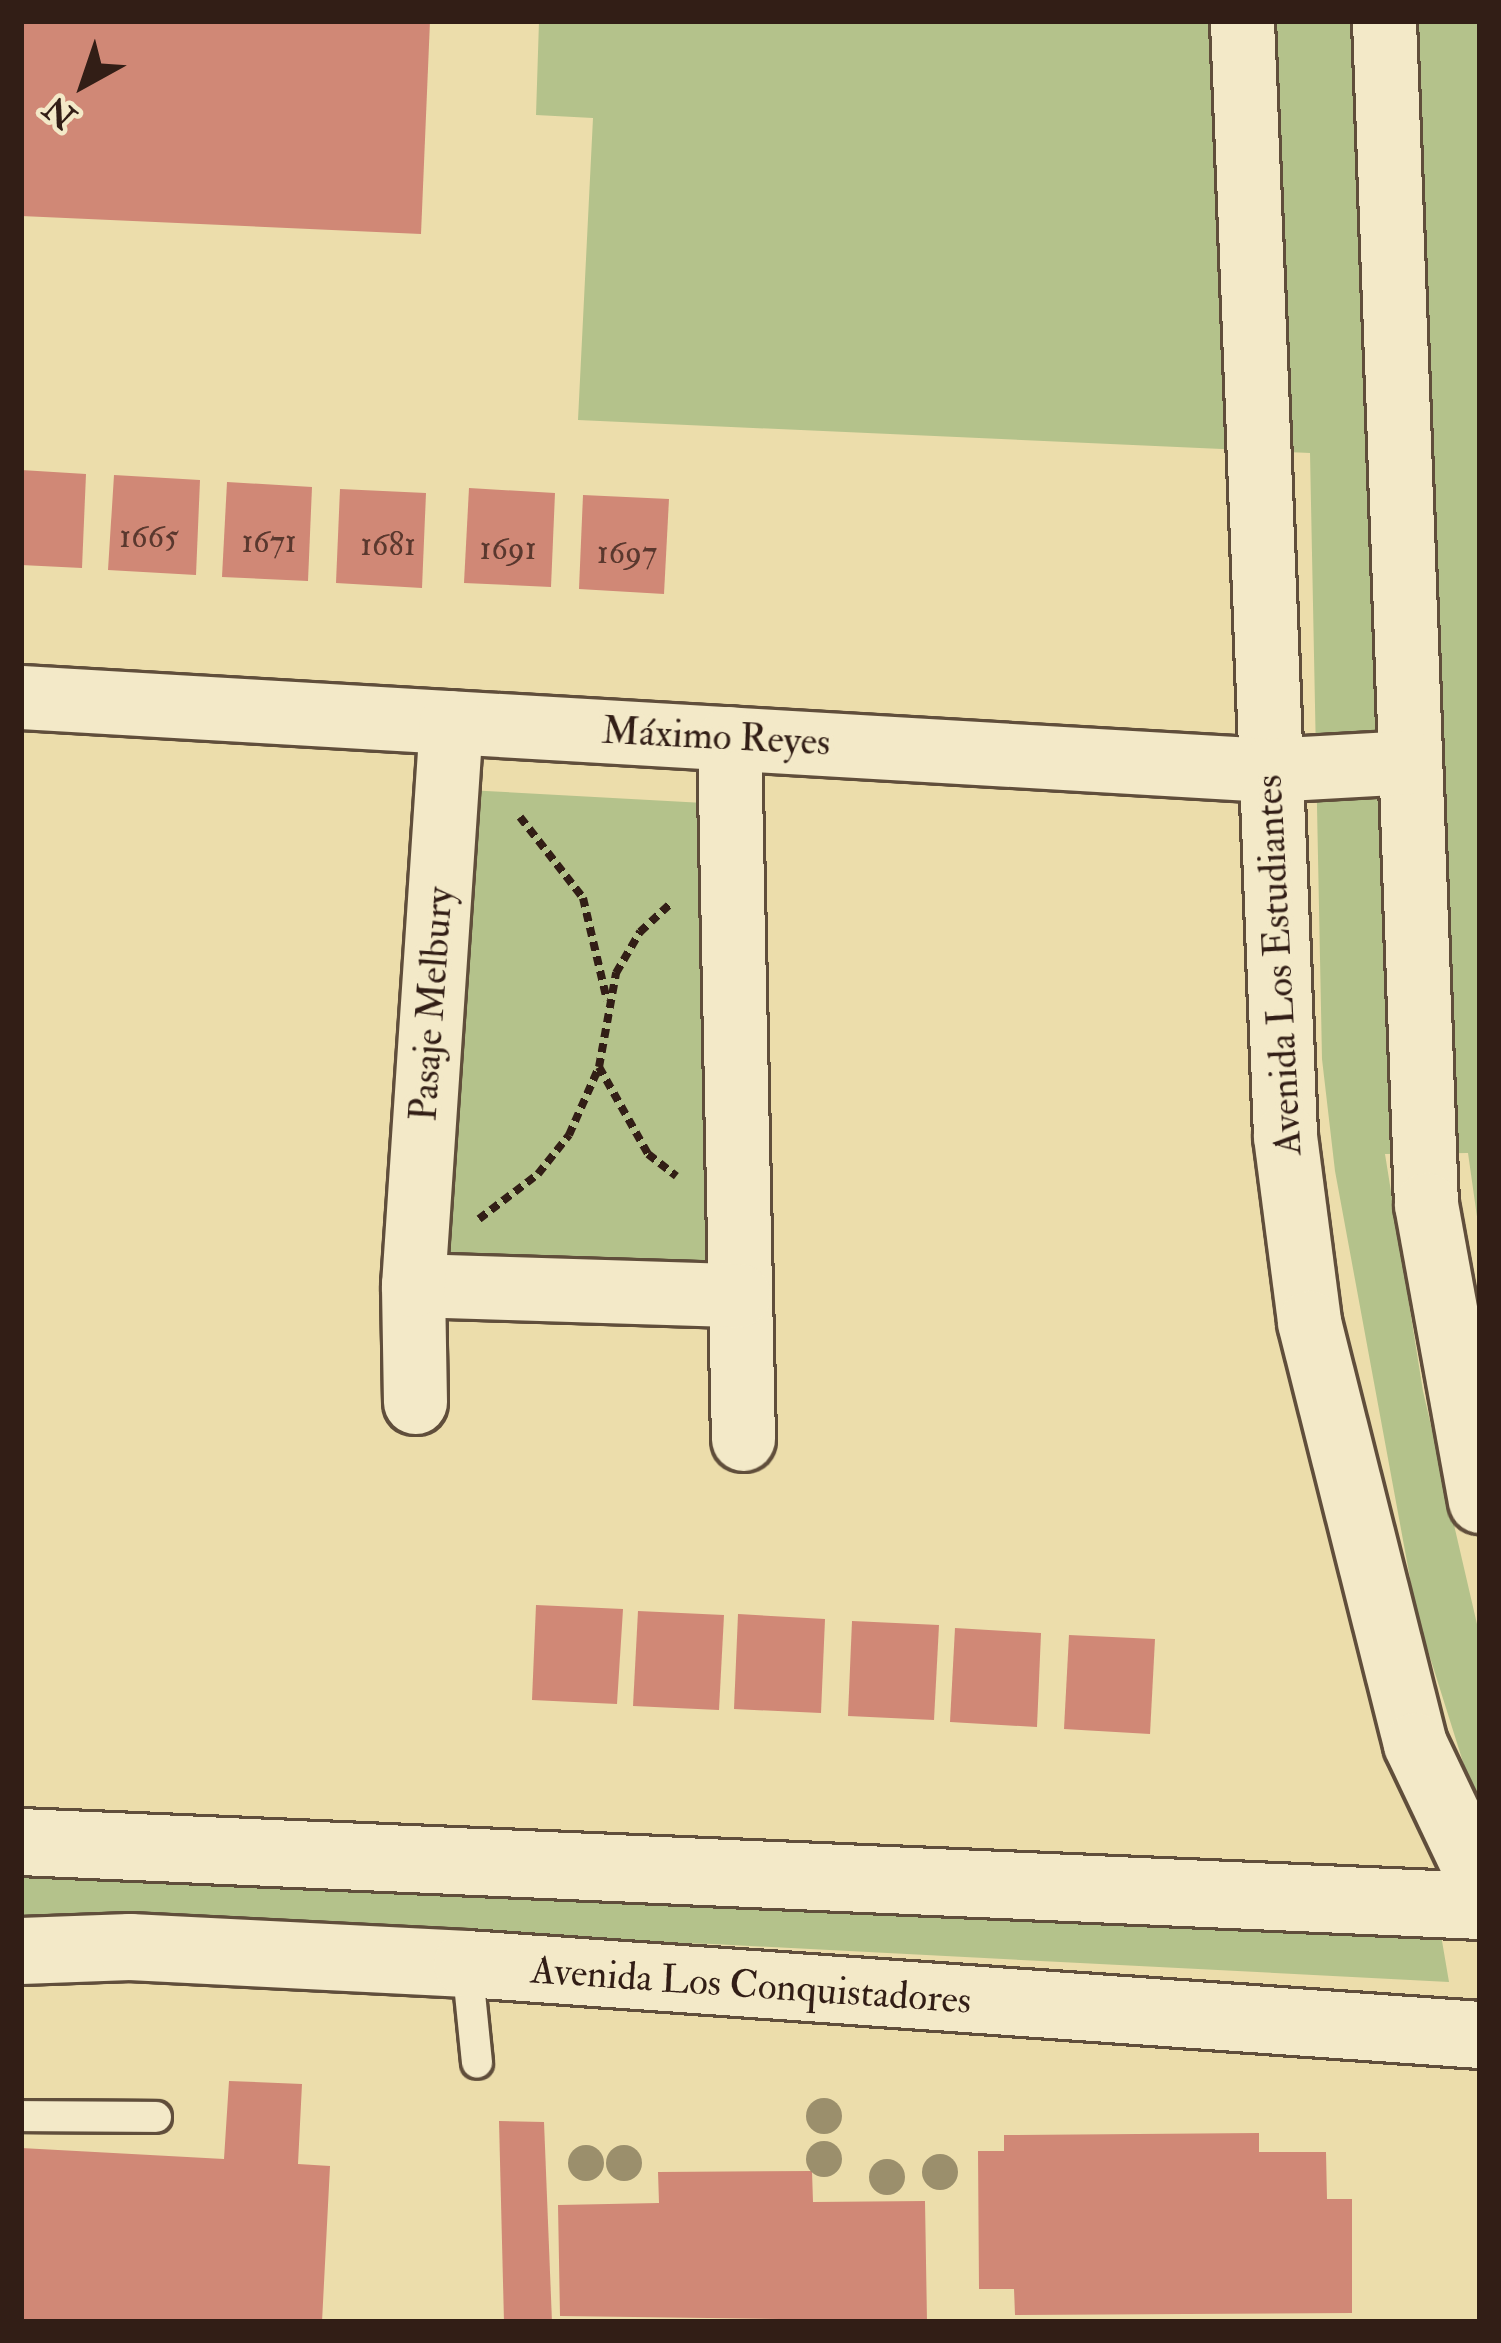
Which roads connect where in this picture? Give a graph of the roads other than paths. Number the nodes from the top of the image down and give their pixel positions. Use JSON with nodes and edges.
{"nodes":[{"id":1,"x":1242,"y":21,"type":"edge"},
{"id":2,"x":1384,"y":21,"type":"edge"},
{"id":3,"x":21,"y":697,"type":"edge"},
{"id":4,"x":452,"y":722,"type":"junction"},
{"id":5,"x":729,"y":738,"type":"junction"},
{"id":6,"x":1410,"y":762,"type":"junction"},
{"id":7,"x":1268,"y":770,"type":"junction"},
{"id":8,"x":413,"y":1285,"type":"junction"},
{"id":9,"x":740,"y":1295,"type":"junction"},
{"id":10,"x":415,"y":1402,"type":"dead end"},
{"id":11,"x":743,"y":1439,"type":"dead end"},
{"id":12,"x":1480,"y":1501,"type":"edge"},
{"id":13,"x":21,"y":1842,"type":"edge"},
{"id":14,"x":1480,"y":1880,"type":"edge"},
{"id":15,"x":1480,"y":1906,"type":"edge"},
{"id":16,"x":21,"y":1952,"type":"edge"},
{"id":17,"x":467,"y":1964,"type":"junction"},
{"id":18,"x":1480,"y":2035,"type":"edge"},
{"id":19,"x":477,"y":2062,"type":"dead end"},
{"id":20,"x":21,"y":2116,"type":"edge"},
{"id":21,"x":156,"y":2117,"type":"dead end"}],
"edges":[{"from":1,"to":7,"type":"street","name":"Avenida Los Estudiantes"},
{"from":2,"to":6,"type":"street"},
{"from":3,"to":4,"type":"street","name":"Máximo Reyes"},
{"from":4,"to":5,"type":"street","name":"Máximo Reyes"},
{"from":4,"to":8,"type":"street","name":"Pasaje Melbury"},
{"from":5,"to":7,"type":"street","name":"Máximo Reyes"},
{"from":5,"to":9,"type":"street"},
{"from":6,"to":7,"type":"street","name":"Máximo Reyes"},
{"from":6,"to":12,"type":"street"},
{"from":7,"to":14,"type":"street","name":"Avenida Los Estudiantes"},
{"from":8,"to":9,"type":"street"},
{"from":8,"to":10,"type":"street","name":"Pasaje Melbury"},
{"from":9,"to":11,"type":"street"},
{"from":13,"to":15,"type":"street"},
{"from":16,"to":17,"type":"street","name":"Avenida Los Conquistadores"},
{"from":17,"to":18,"type":"street","name":"Avenida Los Conquistadores"},
{"from":17,"to":19,"type":"lane"},
{"from":20,"to":21,"type":"lane"}]}
